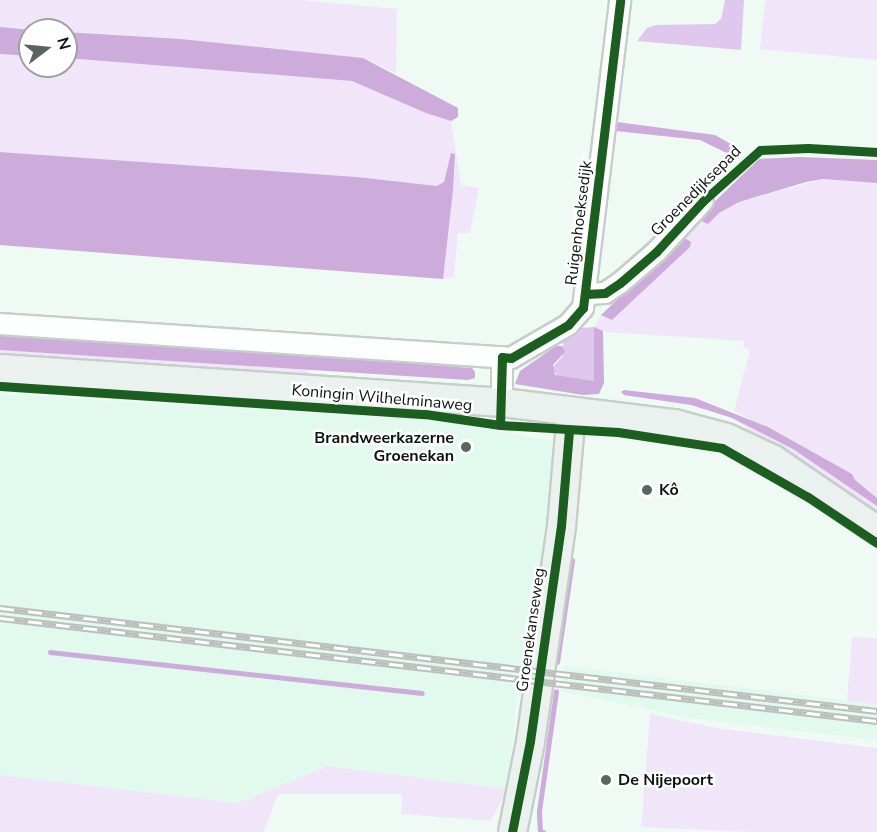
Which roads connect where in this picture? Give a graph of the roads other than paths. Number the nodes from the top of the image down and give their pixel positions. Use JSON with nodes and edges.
{"nodes":[{"id":1,"x":620,"y":0,"type":"edge"},
{"id":2,"x":703,"y":201,"type":"dead end"},
{"id":3,"x":586,"y":294,"type":"junction"},
{"id":4,"x":0,"y":324,"type":"edge"},
{"id":5,"x":502,"y":357,"type":"junction"},
{"id":6,"x":0,"y":368,"type":"edge"},
{"id":7,"x":502,"y":402,"type":"junction"},
{"id":8,"x":571,"y":412,"type":"junction"},
{"id":9,"x":877,"y":530,"type":"edge"},
{"id":10,"x":512,"y":832,"type":"edge"}],
"edges":[{"from":1,"to":3,"type":"street","name":"Ruigenhoeksedijk"},
{"from":2,"to":3,"type":"street","name":"Groenedijksepad"},
{"from":3,"to":5,"type":"street","name":"Ruigenhoeksedijk"},
{"from":4,"to":5,"type":"street"},
{"from":5,"to":7,"type":"street"},
{"from":6,"to":7,"type":"main road","name":"Koningin Wilhelminaweg"},
{"from":7,"to":8,"type":"main road","name":"Koningin Wilhelminaweg"},
{"from":8,"to":9,"type":"main road","name":"Koningin Wilhelminaweg"},
{"from":8,"to":10,"type":"main road","name":"Groenekanseweg"}]}
